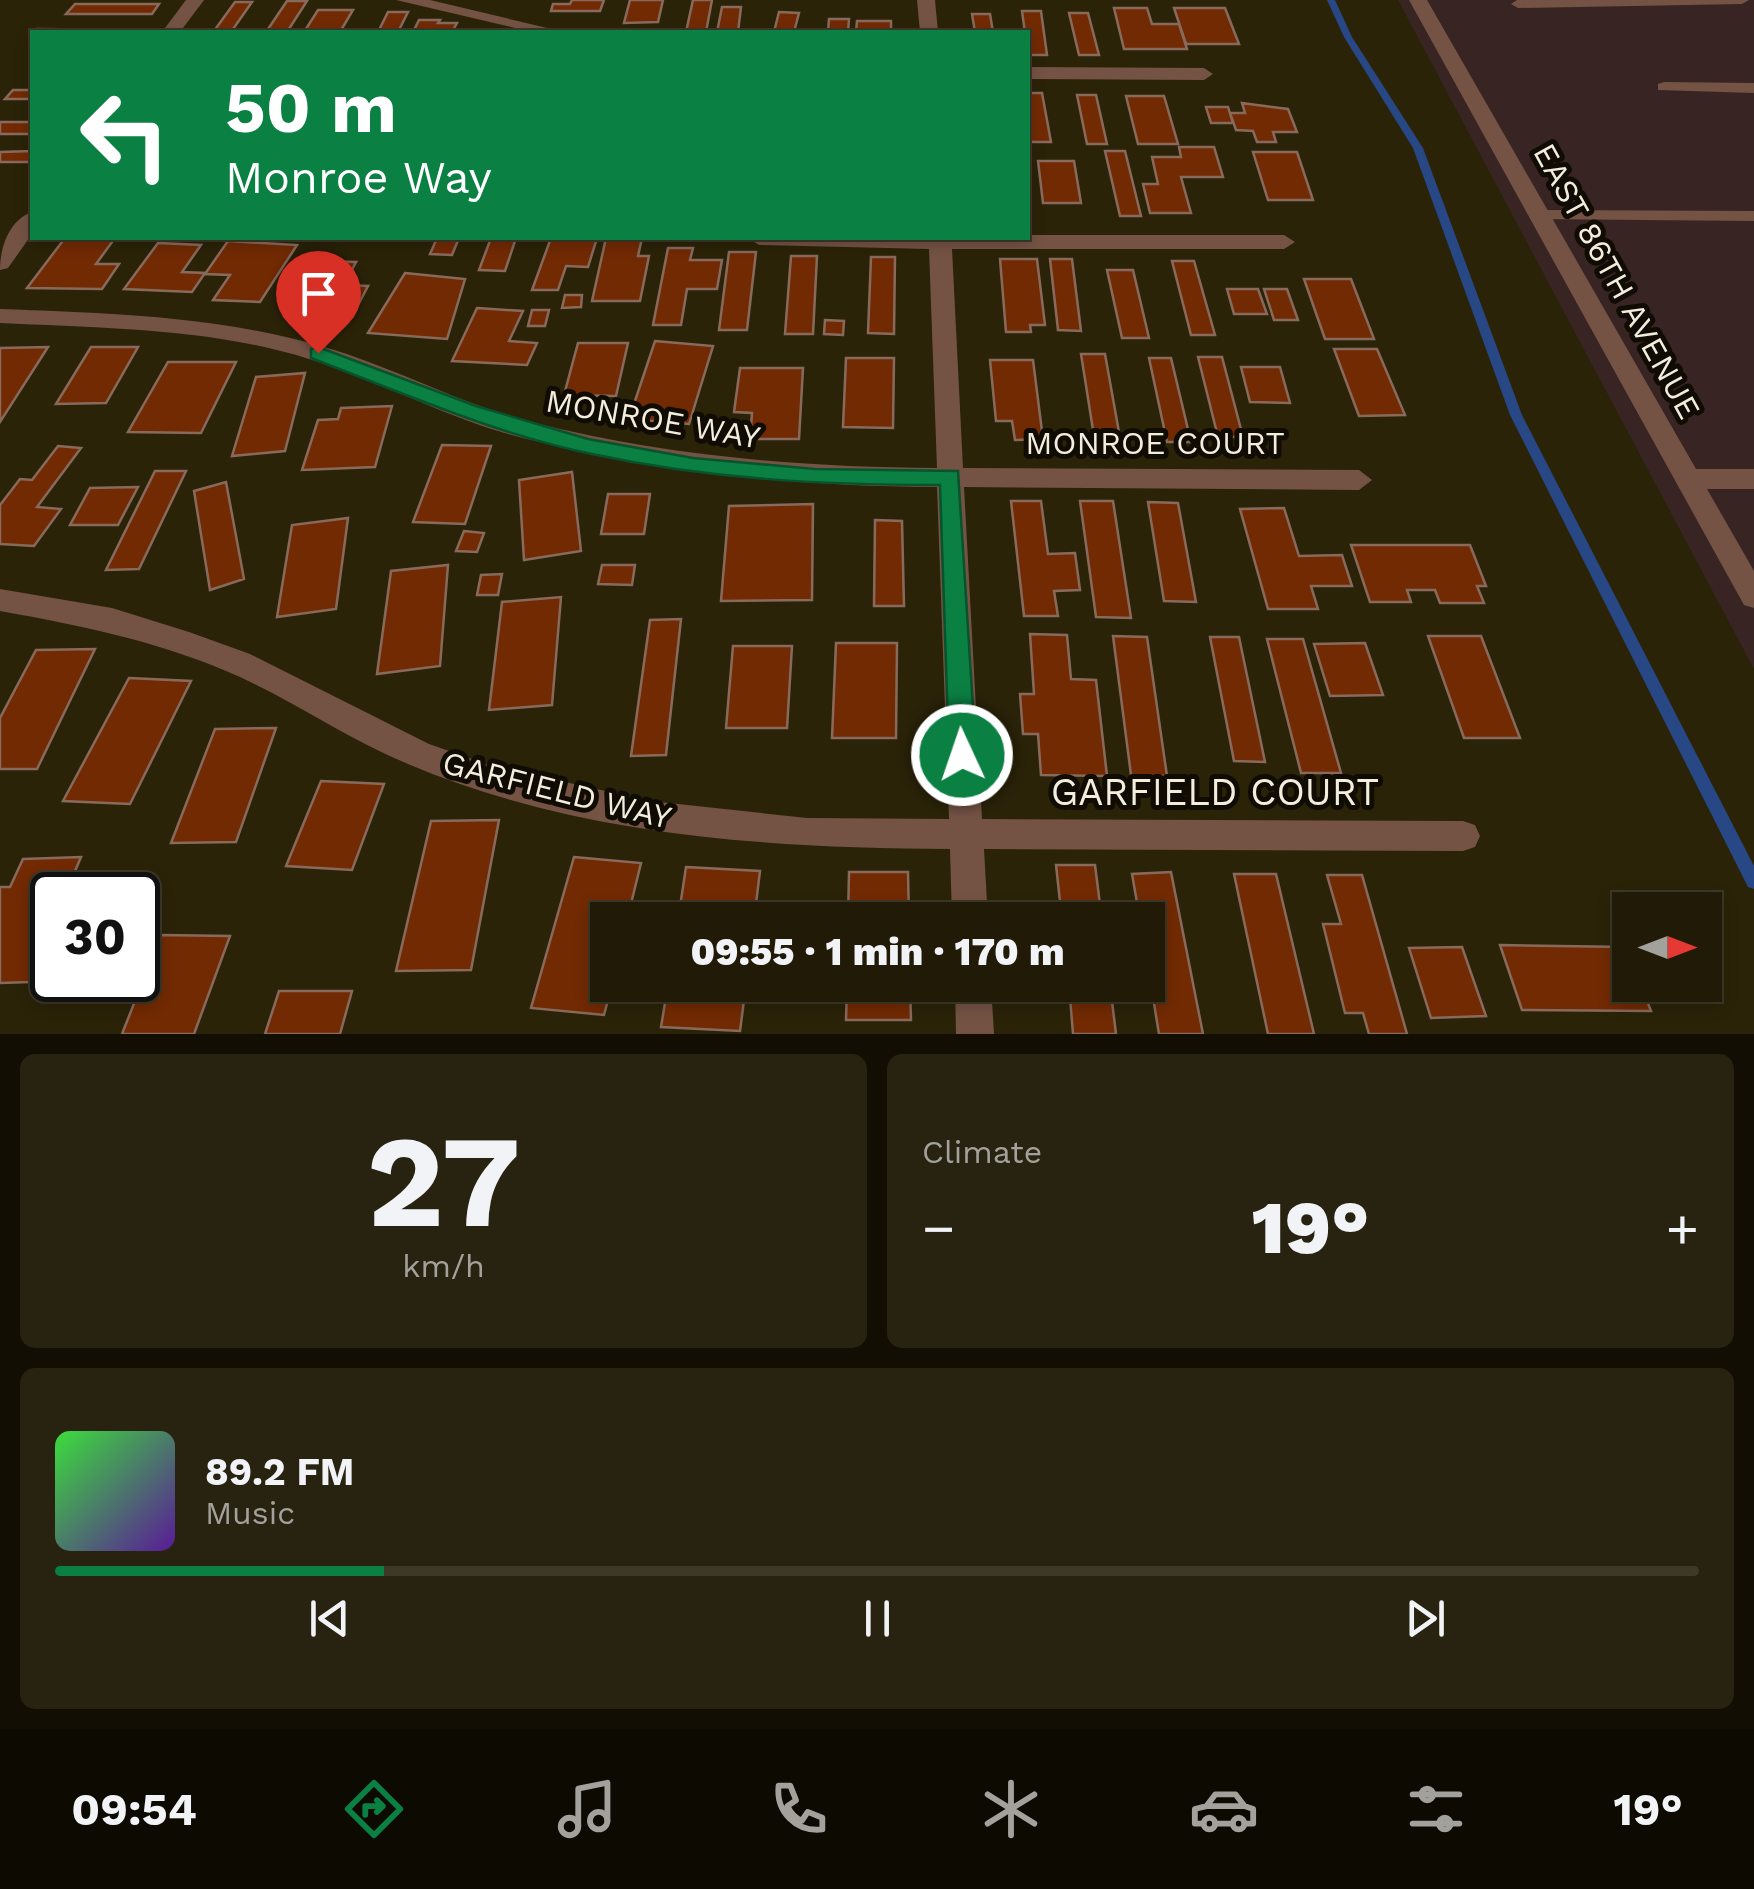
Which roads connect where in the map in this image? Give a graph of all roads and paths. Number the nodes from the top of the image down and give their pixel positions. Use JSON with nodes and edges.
{"nodes":[{"id":1,"x":195,"y":0,"type":"edge"},
{"id":2,"x":406,"y":0,"type":"edge"},
{"id":3,"x":926,"y":0,"type":"edge"},
{"id":4,"x":1418,"y":0,"type":"edge"},
{"id":5,"x":1742,"y":0,"type":"edge"},
{"id":6,"x":1518,"y":4,"type":"dead end"},
{"id":7,"x":172,"y":30,"type":"edge"},
{"id":8,"x":546,"y":30,"type":"edge"},
{"id":9,"x":928,"y":30,"type":"edge"},
{"id":10,"x":1030,"y":73,"type":"edge"},
{"id":11,"x":1204,"y":74,"type":"dead end"},
{"id":12,"x":1664,"y":86,"type":"dead end"},
{"id":13,"x":1754,"y":88,"type":"edge"},
{"id":14,"x":1540,"y":215,"type":"junction"},
{"id":15,"x":1754,"y":216,"type":"edge"},
{"id":16,"x":30,"y":222,"type":"edge"},
{"id":17,"x":940,"y":240,"type":"edge"},
{"id":18,"x":1030,"y":240,"type":"edge"},
{"id":19,"x":1284,"y":242,"type":"dead end"},
{"id":20,"x":0,"y":263,"type":"edge"},
{"id":21,"x":0,"y":316,"type":"edge"},
{"id":22,"x":950,"y":477,"type":"junction"},
{"id":23,"x":1754,"y":478,"type":"edge"},
{"id":24,"x":1688,"y":479,"type":"junction"},
{"id":25,"x":1359,"y":480,"type":"dead end"},
{"id":26,"x":1754,"y":596,"type":"edge"},
{"id":27,"x":0,"y":600,"type":"edge"},
{"id":28,"x":966,"y":834,"type":"junction"},
{"id":29,"x":1463,"y":836,"type":"dead end"},
{"id":30,"x":969,"y":902,"type":"edge"},
{"id":31,"x":974,"y":1002,"type":"edge"},
{"id":32,"x":975,"y":1034,"type":"edge"}],
"edges":[{"from":1,"to":7,"type":"street"},
{"from":2,"to":8,"type":"street"},
{"from":3,"to":9,"type":"street"},
{"from":4,"to":14,"type":"street","name":"EAST 86TH AVENUE"},
{"from":5,"to":6,"type":"lane"},
{"from":10,"to":11,"type":"street"},
{"from":12,"to":13,"type":"lane"},
{"from":14,"to":15,"type":"lane"},
{"from":14,"to":24,"type":"street","name":"EAST 86TH AVENUE"},
{"from":16,"to":20,"type":"street"},
{"from":17,"to":22,"type":"street"},
{"from":18,"to":19,"type":"street"},
{"from":21,"to":22,"type":"street","name":"MONROE WAY"},
{"from":22,"to":25,"type":"street","name":"MONROE COURT"},
{"from":22,"to":28,"type":"street"},
{"from":23,"to":24,"type":"street"},
{"from":24,"to":26,"type":"street","name":"EAST 86TH AVENUE"},
{"from":27,"to":28,"type":"street","name":"GARFIELD WAY"},
{"from":28,"to":29,"type":"street","name":"GARFIELD COURT"},
{"from":28,"to":30,"type":"street"},
{"from":31,"to":32,"type":"street"}]}
